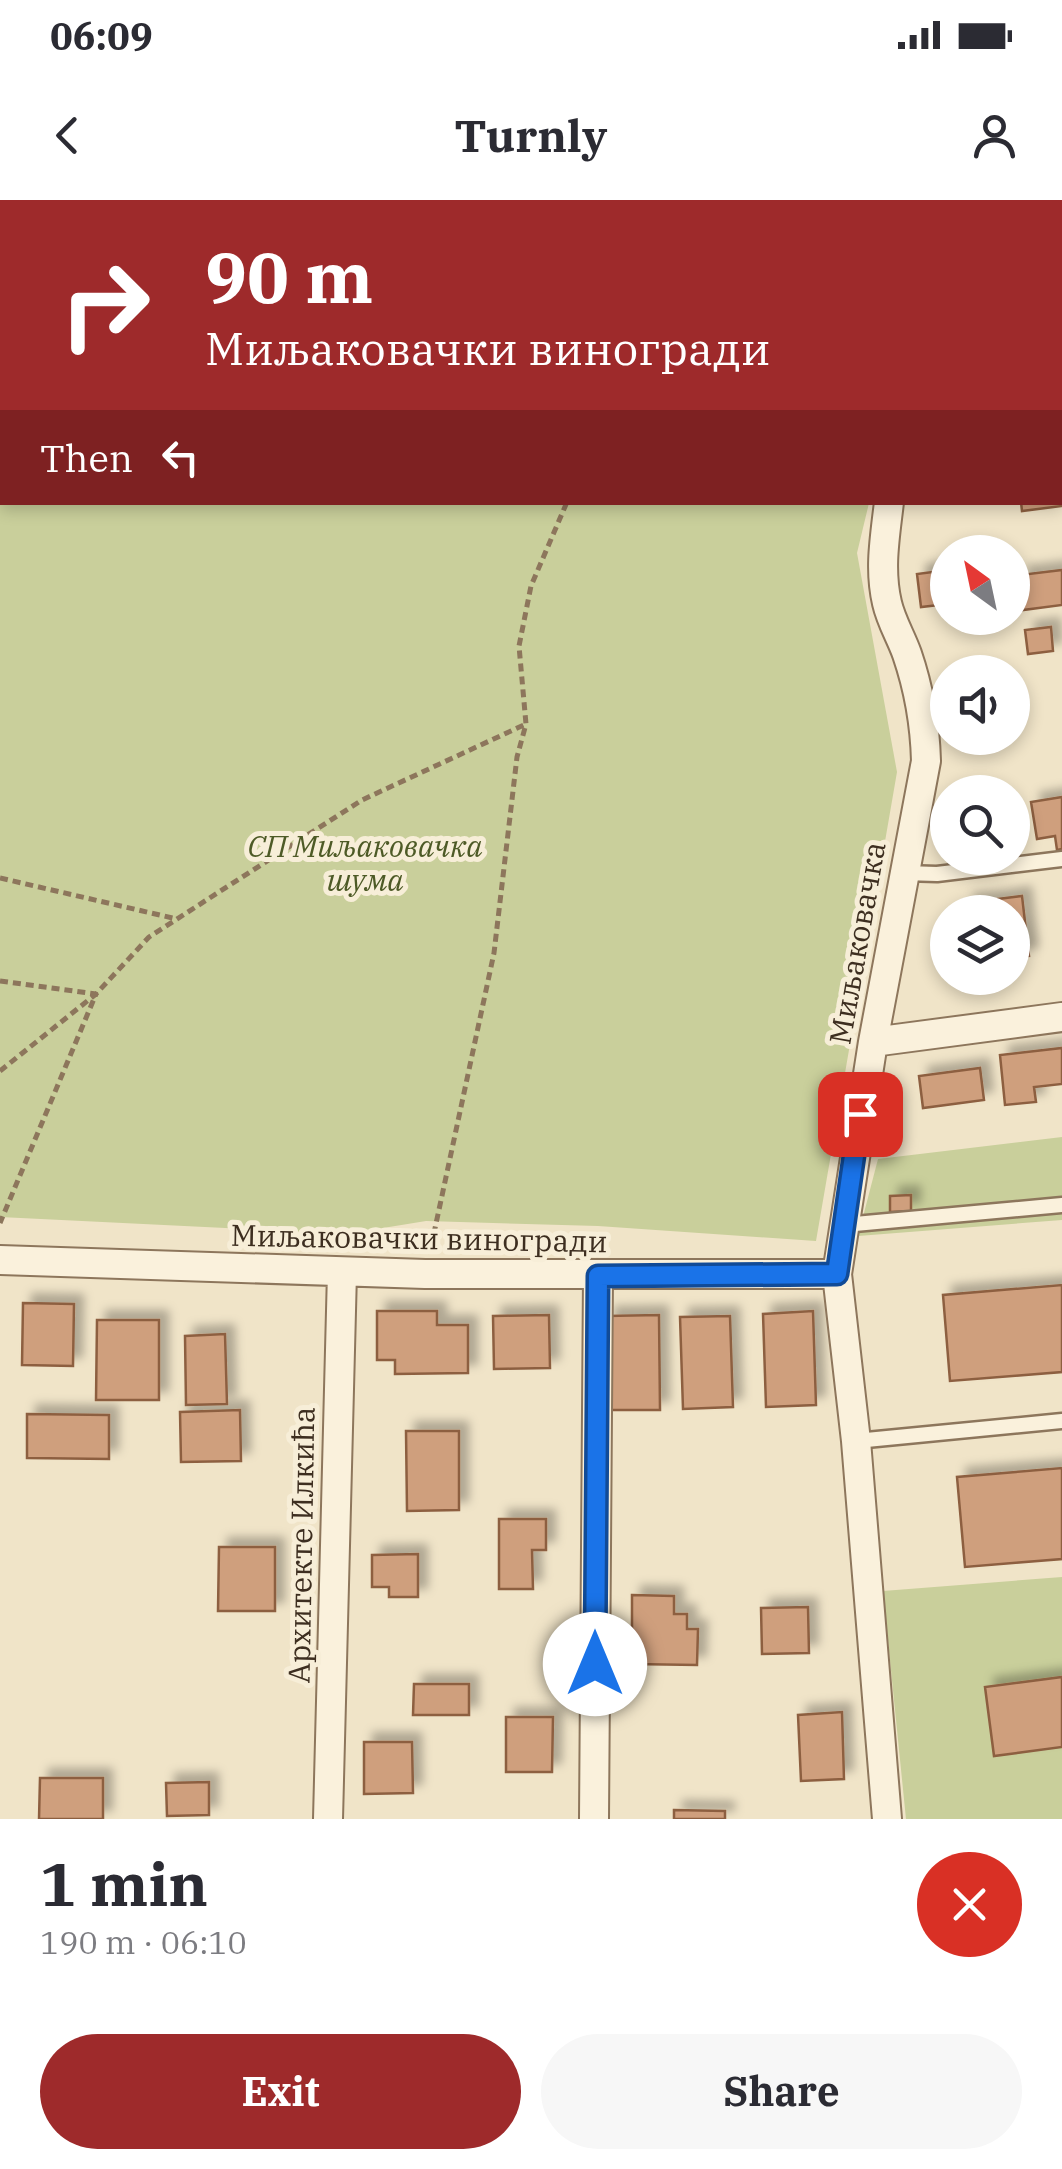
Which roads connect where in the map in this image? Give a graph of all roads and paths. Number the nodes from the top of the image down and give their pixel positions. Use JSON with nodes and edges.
{"nodes":[{"id":1,"x":566,"y":505,"type":"edge"},
{"id":2,"x":888,"y":505,"type":"edge"},
{"id":3,"x":526,"y":724,"type":"junction"},
{"id":4,"x":1062,"y":860,"type":"edge"},
{"id":5,"x":902,"y":874,"type":"junction"},
{"id":6,"x":0,"y":878,"type":"edge"},
{"id":7,"x":177,"y":919,"type":"junction"},
{"id":8,"x":0,"y":982,"type":"edge"},
{"id":9,"x":96,"y":994,"type":"junction"},
{"id":10,"x":1062,"y":1017,"type":"edge"},
{"id":11,"x":873,"y":1042,"type":"junction"},
{"id":12,"x":0,"y":1071,"type":"edge"},
{"id":13,"x":1062,"y":1205,"type":"edge"},
{"id":14,"x":0,"y":1223,"type":"edge"},
{"id":15,"x":844,"y":1225,"type":"junction"},
{"id":16,"x":0,"y":1260,"type":"edge"},
{"id":17,"x":342,"y":1272,"type":"junction"},
{"id":18,"x":425,"y":1274,"type":"junction"},
{"id":19,"x":837,"y":1274,"type":"junction"},
{"id":20,"x":598,"y":1276,"type":"junction"},
{"id":21,"x":1062,"y":1421,"type":"edge"},
{"id":22,"x":856,"y":1441,"type":"junction"},
{"id":23,"x":328,"y":1819,"type":"edge"},
{"id":24,"x":594,"y":1819,"type":"edge"},
{"id":25,"x":887,"y":1819,"type":"edge"}],
"edges":[{"from":1,"to":3,"type":"path"},
{"from":2,"to":5,"type":"street","name":"Миљаковачка"},
{"from":3,"to":7,"type":"path"},
{"from":3,"to":18,"type":"path"},
{"from":4,"to":5,"type":"lane"},
{"from":5,"to":11,"type":"street","name":"Миљаковачка"},
{"from":6,"to":7,"type":"path"},
{"from":7,"to":9,"type":"path"},
{"from":8,"to":9,"type":"path"},
{"from":9,"to":12,"type":"path"},
{"from":9,"to":14,"type":"path"},
{"from":10,"to":11,"type":"street"},
{"from":11,"to":15,"type":"street","name":"Миљаковачка"},
{"from":13,"to":15,"type":"lane"},
{"from":15,"to":19,"type":"street","name":"Миљаковачка"},
{"from":16,"to":17,"type":"street","name":"Миљаковачки виногради"},
{"from":17,"to":18,"type":"street","name":"Миљаковачки виногради"},
{"from":17,"to":23,"type":"street","name":"Архитекте Илкића"},
{"from":18,"to":20,"type":"street","name":"Миљаковачки виногради"},
{"from":19,"to":20,"type":"street","name":"Миљаковачки виногради"},
{"from":19,"to":22,"type":"street","name":"Миљаковачка"},
{"from":20,"to":24,"type":"street"},
{"from":21,"to":22,"type":"lane"},
{"from":22,"to":25,"type":"street","name":"Миљаковачка"}]}
